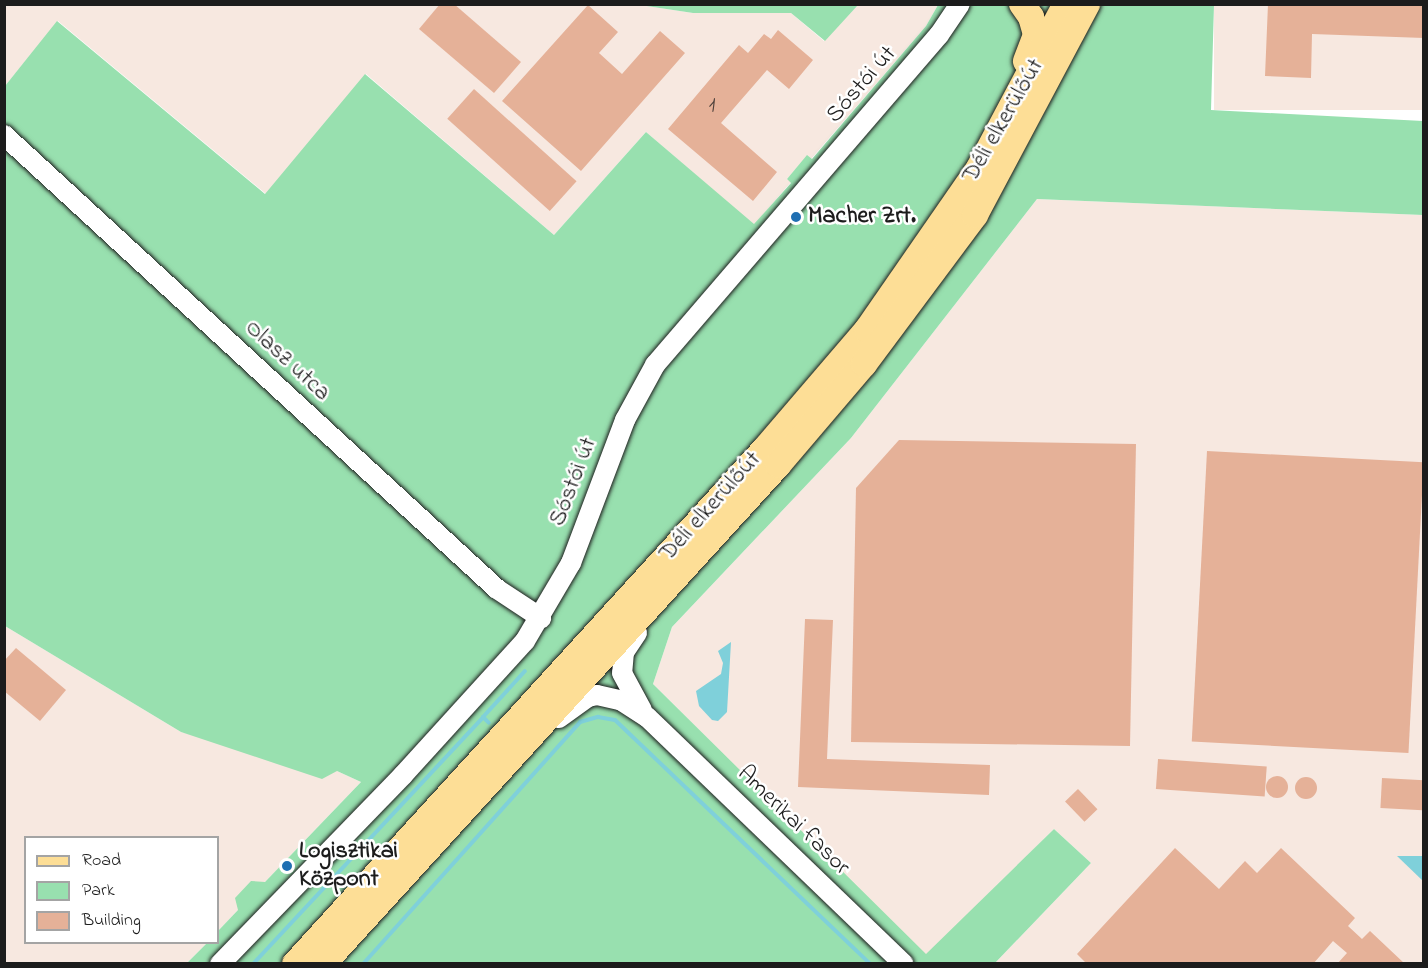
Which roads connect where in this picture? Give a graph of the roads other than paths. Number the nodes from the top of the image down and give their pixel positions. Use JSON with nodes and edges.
{"nodes":[{"id":1,"x":960,"y":4,"type":"edge"},
{"id":2,"x":1022,"y":4,"type":"edge"},
{"id":3,"x":1066,"y":4,"type":"edge"},
{"id":4,"x":1087,"y":4,"type":"edge"},
{"id":5,"x":1011,"y":114,"type":"junction"},
{"id":6,"x":4,"y":135,"type":"edge"},
{"id":7,"x":688,"y":561,"type":"junction"},
{"id":8,"x":541,"y":618,"type":"junction"},
{"id":9,"x":647,"y":717,"type":"junction"},
{"id":10,"x":502,"y":767,"type":"junction"},
{"id":11,"x":220,"y":963,"type":"edge"},
{"id":12,"x":295,"y":963,"type":"edge"},
{"id":13,"x":323,"y":963,"type":"edge"},
{"id":14,"x":904,"y":963,"type":"edge"}],
"edges":[{"from":1,"to":8,"type":"street","name":"Sóstói út"},
{"from":2,"to":5,"type":"main road"},
{"from":3,"to":5,"type":"main road","name":"Déli elkerülőút"},
{"from":4,"to":7,"type":"main road","name":"Déli elkerülőút"},
{"from":5,"to":12,"type":"main road","name":"Déli elkerülőút"},
{"from":6,"to":8,"type":"street","name":"Olasz utca"},
{"from":7,"to":9,"type":"street"},
{"from":7,"to":10,"type":"main road","name":"Déli elkerülőút"},
{"from":8,"to":11,"type":"street","name":"Sóstói út"},
{"from":9,"to":10,"type":"street"},
{"from":9,"to":14,"type":"street","name":"Amerikai fasor"},
{"from":10,"to":13,"type":"main road","name":"Déli elkerülőút"}]}
